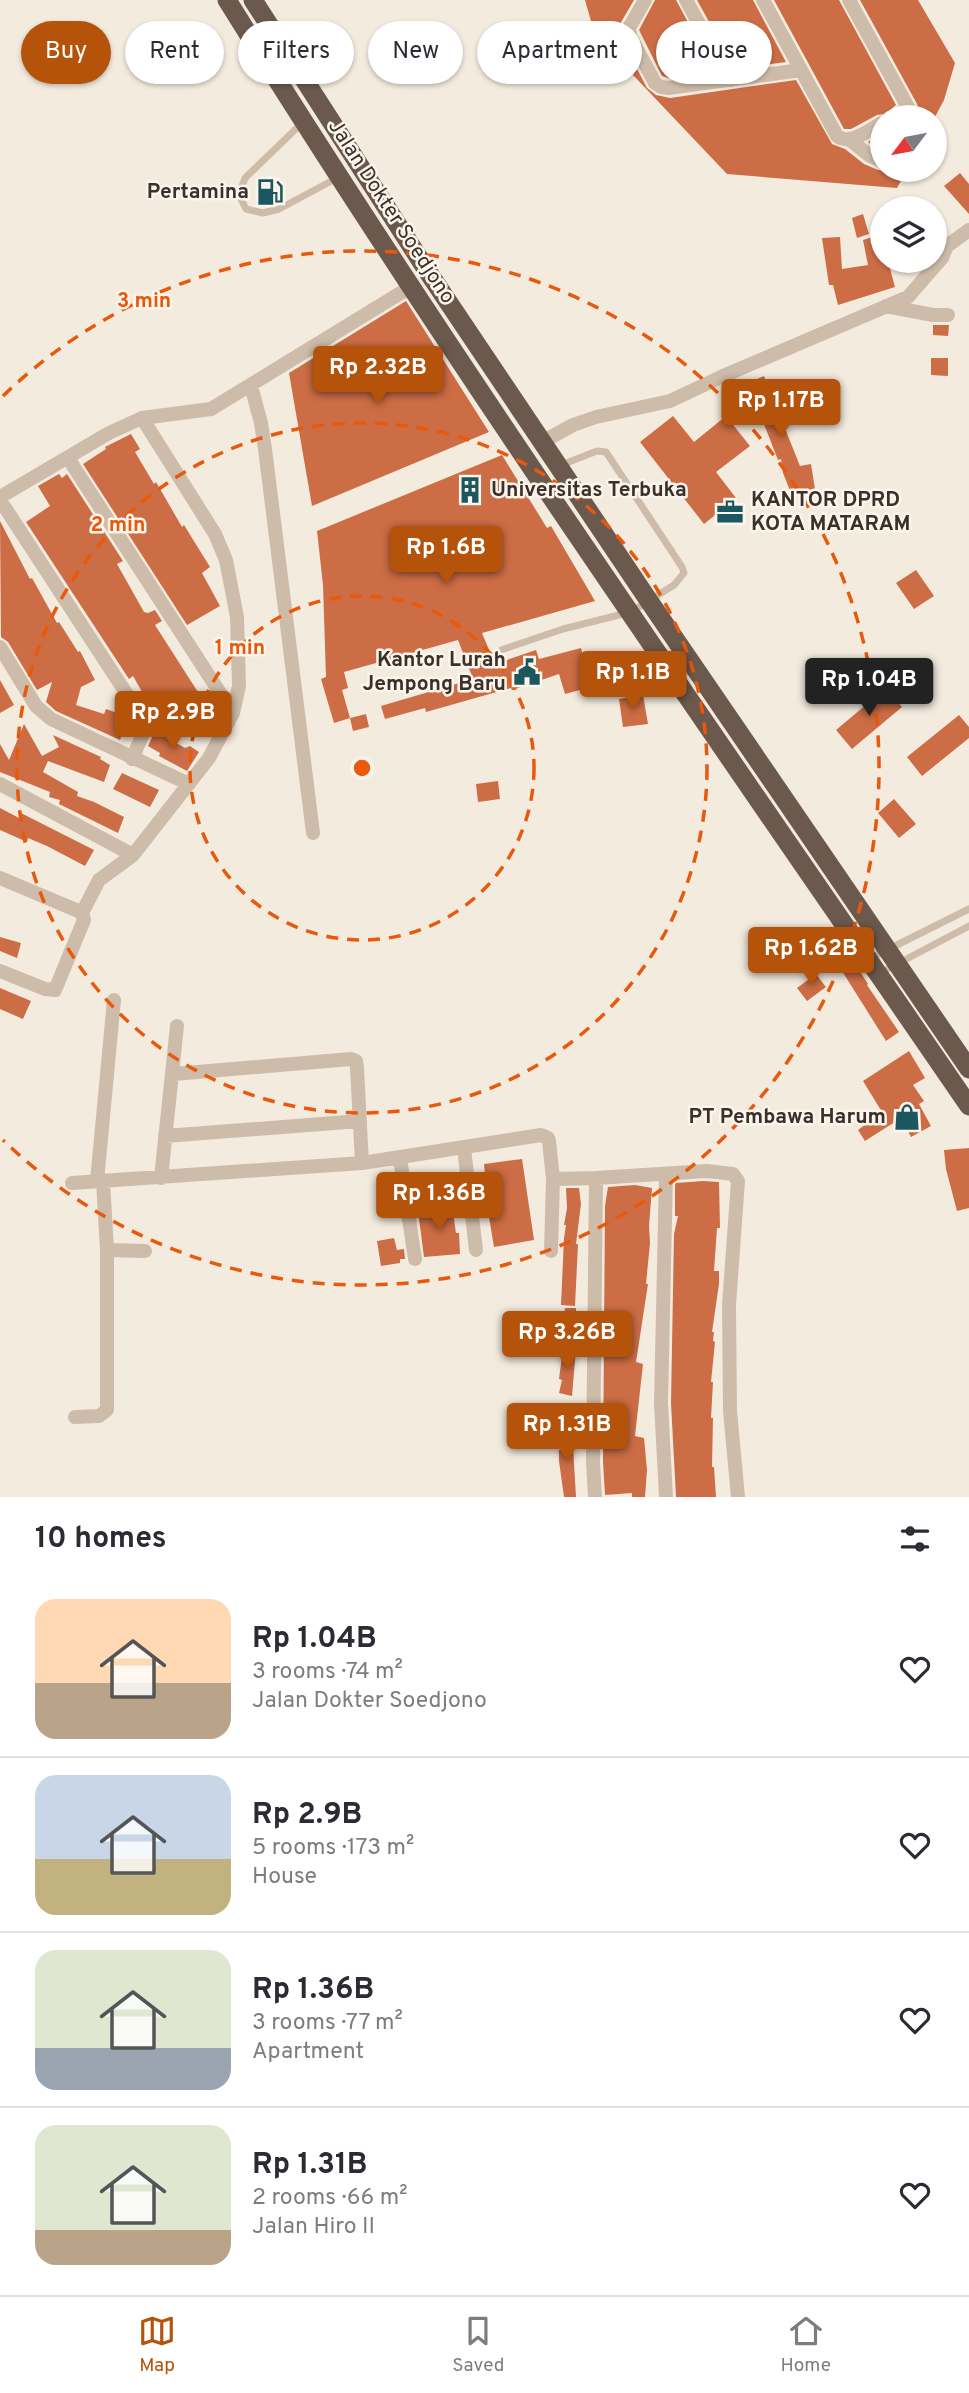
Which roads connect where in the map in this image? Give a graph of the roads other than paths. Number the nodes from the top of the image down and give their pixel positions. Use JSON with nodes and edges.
{"nodes":[{"id":1,"x":227,"y":0,"type":"edge"},
{"id":2,"x":253,"y":0,"type":"edge"},
{"id":3,"x":645,"y":0,"type":"edge"},
{"id":4,"x":686,"y":0,"type":"edge"},
{"id":5,"x":764,"y":0,"type":"edge"},
{"id":6,"x":849,"y":0,"type":"edge"},
{"id":7,"x":240,"y":21,"type":"edge"},
{"id":8,"x":266,"y":21,"type":"edge"},
{"id":9,"x":698,"y":21,"type":"edge"},
{"id":10,"x":801,"y":70,"type":"junction"},
{"id":11,"x":772,"y":74,"type":"edge"},
{"id":12,"x":279,"y":84,"type":"edge"},
{"id":13,"x":305,"y":84,"type":"edge"},
{"id":14,"x":656,"y":84,"type":"edge"},
{"id":15,"x":656,"y":84,"type":"edge"},
{"id":16,"x":700,"y":84,"type":"edge"},
{"id":17,"x":907,"y":105,"type":"edge"},
{"id":18,"x":304,"y":121,"type":"junction"},
{"id":19,"x":870,"y":129,"type":"edge"},
{"id":20,"x":850,"y":140,"type":"junction"},
{"id":21,"x":870,"y":156,"type":"edge"},
{"id":22,"x":340,"y":176,"type":"junction"},
{"id":23,"x":969,"y":230,"type":"edge"},
{"id":24,"x":412,"y":286,"type":"junction"},
{"id":25,"x":886,"y":306,"type":"junction"},
{"id":26,"x":948,"y":314,"type":"dead end"},
{"id":27,"x":251,"y":386,"type":"junction"},
{"id":28,"x":142,"y":418,"type":"junction"},
{"id":29,"x":542,"y":442,"type":"junction"},
{"id":30,"x":68,"y":458,"type":"junction"},
{"id":31,"x":559,"y":466,"type":"junction"},
{"id":32,"x":0,"y":498,"type":"edge"},
{"id":33,"x":649,"y":601,"type":"junction"},
{"id":34,"x":631,"y":612,"type":"junction"},
{"id":35,"x":0,"y":647,"type":"edge"},
{"id":36,"x":501,"y":650,"type":"dead end"},
{"id":37,"x":233,"y":713,"type":"junction"},
{"id":38,"x":132,"y":759,"type":"junction"},
{"id":39,"x":0,"y":784,"type":"edge"},
{"id":40,"x":189,"y":784,"type":"junction"},
{"id":41,"x":313,"y":833,"type":"dead end"},
{"id":42,"x":133,"y":855,"type":"junction"},
{"id":43,"x":0,"y":878,"type":"edge"},
{"id":44,"x":969,"y":909,"type":"edge"},
{"id":45,"x":82,"y":913,"type":"junction"},
{"id":46,"x":969,"y":926,"type":"edge"},
{"id":47,"x":891,"y":957,"type":"junction"},
{"id":48,"x":873,"y":967,"type":"junction"},
{"id":49,"x":0,"y":971,"type":"edge"},
{"id":50,"x":114,"y":1000,"type":"dead end"},
{"id":51,"x":177,"y":1027,"type":"dead end"},
{"id":52,"x":969,"y":1069,"type":"edge"},
{"id":53,"x":174,"y":1074,"type":"junction"},
{"id":54,"x":969,"y":1106,"type":"edge"},
{"id":55,"x":360,"y":1121,"type":"junction"},
{"id":56,"x":166,"y":1136,"type":"junction"},
{"id":57,"x":464,"y":1148,"type":"junction"},
{"id":58,"x":400,"y":1158,"type":"junction"},
{"id":59,"x":362,"y":1163,"type":"junction"},
{"id":60,"x":666,"y":1174,"type":"junction"},
{"id":61,"x":162,"y":1178,"type":"junction"},
{"id":62,"x":596,"y":1178,"type":"junction"},
{"id":63,"x":553,"y":1179,"type":"junction"},
{"id":64,"x":100,"y":1181,"type":"junction"},
{"id":65,"x":72,"y":1183,"type":"dead end"},
{"id":66,"x":107,"y":1250,"type":"junction"},
{"id":67,"x":476,"y":1250,"type":"dead end"},
{"id":68,"x":145,"y":1251,"type":"dead end"},
{"id":69,"x":551,"y":1251,"type":"dead end"},
{"id":70,"x":415,"y":1259,"type":"dead end"},
{"id":71,"x":75,"y":1417,"type":"dead end"},
{"id":72,"x":595,"y":1497,"type":"edge"},
{"id":73,"x":666,"y":1497,"type":"edge"},
{"id":74,"x":738,"y":1497,"type":"edge"}],
"edges":[{"from":1,"to":7,"type":"highway","name":"Jalan Dokter Soedjono"},
{"from":2,"to":8,"type":"highway","name":"Jalan Dokter Soedjono"},
{"from":3,"to":14,"type":"street"},
{"from":4,"to":9,"type":"street"},
{"from":5,"to":10,"type":"street"},
{"from":6,"to":17,"type":"street"},
{"from":10,"to":11,"type":"street"},
{"from":10,"to":20,"type":"street"},
{"from":12,"to":18,"type":"highway","name":"Jalan Dokter Soedjono"},
{"from":13,"to":29,"type":"highway","name":"Jalan Dokter Soedjono"},
{"from":15,"to":16,"type":"street"},
{"from":18,"to":22,"type":"highway","name":"Jalan Dokter Soedjono"},
{"from":18,"to":22,"type":"lane"},
{"from":19,"to":20,"type":"street"},
{"from":20,"to":21,"type":"street"},
{"from":22,"to":24,"type":"highway","name":"Jalan Dokter Soedjono"},
{"from":23,"to":25,"type":"street"},
{"from":24,"to":27,"type":"street"},
{"from":24,"to":34,"type":"highway","name":"Jalan Dokter Soedjono"},
{"from":25,"to":26,"type":"street"},
{"from":25,"to":29,"type":"street"},
{"from":27,"to":28,"type":"street"},
{"from":27,"to":41,"type":"street"},
{"from":28,"to":30,"type":"street"},
{"from":28,"to":37,"type":"street"},
{"from":29,"to":31,"type":"highway","name":"Jalan Dokter Soedjono"},
{"from":30,"to":32,"type":"street"},
{"from":30,"to":37,"type":"street"},
{"from":31,"to":33,"type":"highway","name":"Jalan Dokter Soedjono"},
{"from":31,"to":33,"type":"lane"},
{"from":32,"to":38,"type":"street"},
{"from":33,"to":34,"type":"lane"},
{"from":33,"to":47,"type":"highway","name":"Jalan Dokter Soedjono"},
{"from":34,"to":36,"type":"lane"},
{"from":34,"to":48,"type":"highway","name":"Jalan Dokter Soedjono"},
{"from":35,"to":38,"type":"street"},
{"from":37,"to":40,"type":"street"},
{"from":38,"to":40,"type":"street"},
{"from":39,"to":42,"type":"street"},
{"from":40,"to":42,"type":"street"},
{"from":42,"to":45,"type":"street"},
{"from":43,"to":45,"type":"street"},
{"from":44,"to":47,"type":"lane"},
{"from":45,"to":49,"type":"street"},
{"from":46,"to":47,"type":"lane"},
{"from":47,"to":48,"type":"lane"},
{"from":47,"to":48,"type":"lane"},
{"from":47,"to":52,"type":"highway","name":"Jalan Dokter Soedjono"},
{"from":48,"to":54,"type":"highway","name":"Jalan Dokter Soedjono"},
{"from":50,"to":64,"type":"street"},
{"from":51,"to":53,"type":"street"},
{"from":53,"to":55,"type":"street"},
{"from":53,"to":56,"type":"street"},
{"from":55,"to":56,"type":"street"},
{"from":55,"to":59,"type":"street"},
{"from":56,"to":61,"type":"street"},
{"from":57,"to":58,"type":"street"},
{"from":57,"to":63,"type":"street"},
{"from":57,"to":67,"type":"street"},
{"from":58,"to":59,"type":"street"},
{"from":58,"to":70,"type":"street"},
{"from":59,"to":61,"type":"street"},
{"from":60,"to":62,"type":"street"},
{"from":60,"to":73,"type":"street"},
{"from":60,"to":74,"type":"street"},
{"from":61,"to":64,"type":"street"},
{"from":62,"to":63,"type":"street"},
{"from":62,"to":72,"type":"street"},
{"from":63,"to":69,"type":"street"},
{"from":64,"to":65,"type":"street"},
{"from":64,"to":66,"type":"street"},
{"from":66,"to":68,"type":"street"},
{"from":66,"to":71,"type":"street"}]}
